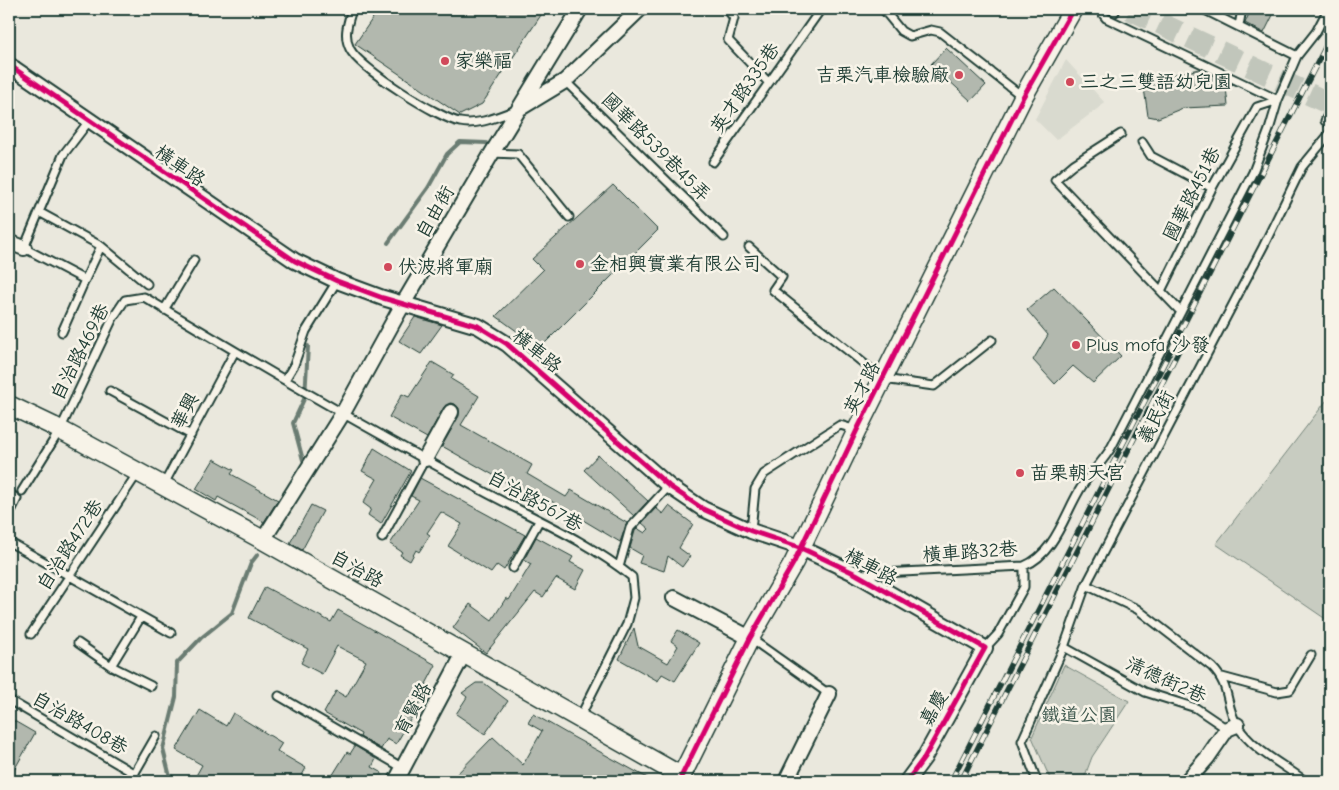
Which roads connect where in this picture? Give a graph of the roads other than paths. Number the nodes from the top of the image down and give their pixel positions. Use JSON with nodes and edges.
{"nodes":[{"id":1,"x":352,"y":9,"type":"edge"},
{"id":2,"x":580,"y":9,"type":"edge"},
{"id":3,"x":640,"y":9,"type":"edge"},
{"id":4,"x":727,"y":9,"type":"edge"},
{"id":5,"x":821,"y":9,"type":"edge"},
{"id":6,"x":884,"y":9,"type":"edge"},
{"id":7,"x":1073,"y":9,"type":"edge"},
{"id":8,"x":1099,"y":9,"type":"edge"},
{"id":9,"x":1203,"y":9,"type":"edge"},
{"id":10,"x":1242,"y":9,"type":"edge"},
{"id":11,"x":1328,"y":9,"type":"edge"},
{"id":12,"x":1239,"y":26,"type":"junction"},
{"id":13,"x":1297,"y":56,"type":"junction"},
{"id":14,"x":9,"y":65,"type":"edge"},
{"id":15,"x":564,"y":81,"type":"junction"},
{"id":16,"x":768,"y":82,"type":"junction"},
{"id":17,"x":1024,"y":97,"type":"junction"},
{"id":18,"x":1278,"y":100,"type":"junction"},
{"id":19,"x":518,"y":109,"type":"junction"},
{"id":20,"x":1330,"y":111,"type":"edge"},
{"id":21,"x":89,"y":121,"type":"junction"},
{"id":22,"x":1330,"y":124,"type":"edge"},
{"id":23,"x":1330,"y":133,"type":"edge"},
{"id":24,"x":1121,"y":134,"type":"dead end"},
{"id":25,"x":1142,"y":142,"type":"dead end"},
{"id":26,"x":492,"y":153,"type":"junction"},
{"id":27,"x":713,"y":162,"type":"dead end"},
{"id":28,"x":1212,"y":188,"type":"junction"},
{"id":29,"x":39,"y":212,"type":"junction"},
{"id":30,"x":569,"y":217,"type":"dead end"},
{"id":31,"x":724,"y":237,"type":"dead end"},
{"id":32,"x":9,"y":241,"type":"edge"},
{"id":33,"x":101,"y":246,"type":"junction"},
{"id":34,"x":749,"y":247,"type":"dead end"},
{"id":35,"x":24,"y":248,"type":"junction"},
{"id":36,"x":194,"y":260,"type":"dead end"},
{"id":37,"x":85,"y":280,"type":"junction"},
{"id":38,"x":337,"y":281,"type":"junction"},
{"id":39,"x":147,"y":284,"type":"dead end"},
{"id":40,"x":1162,"y":289,"type":"junction"},
{"id":41,"x":403,"y":304,"type":"junction"},
{"id":42,"x":164,"y":310,"type":"junction"},
{"id":43,"x":1181,"y":312,"type":"junction"},
{"id":44,"x":62,"y":332,"type":"dead end"},
{"id":45,"x":992,"y":340,"type":"dead end"},
{"id":46,"x":235,"y":351,"type":"junction"},
{"id":47,"x":883,"y":379,"type":"junction"},
{"id":48,"x":285,"y":380,"type":"junction"},
{"id":49,"x":110,"y":391,"type":"dead end"},
{"id":50,"x":9,"y":406,"type":"edge"},
{"id":51,"x":451,"y":412,"type":"dead end"},
{"id":52,"x":343,"y":413,"type":"junction"},
{"id":53,"x":60,"y":430,"type":"junction"},
{"id":54,"x":856,"y":430,"type":"junction"},
{"id":55,"x":191,"y":435,"type":"junction"},
{"id":56,"x":425,"y":459,"type":"junction"},
{"id":57,"x":137,"y":474,"type":"junction"},
{"id":58,"x":163,"y":486,"type":"junction"},
{"id":59,"x":669,"y":486,"type":"junction"},
{"id":60,"x":22,"y":491,"type":"dead end"},
{"id":61,"x":9,"y":493,"type":"edge"},
{"id":62,"x":9,"y":516,"type":"edge"},
{"id":63,"x":538,"y":521,"type":"junction"},
{"id":64,"x":751,"y":531,"type":"junction"},
{"id":65,"x":382,"y":538,"type":"dead end"},
{"id":66,"x":264,"y":540,"type":"junction"},
{"id":67,"x":9,"y":542,"type":"edge"},
{"id":68,"x":799,"y":547,"type":"junction"},
{"id":69,"x":619,"y":566,"type":"junction"},
{"id":70,"x":1024,"y":566,"type":"junction"},
{"id":71,"x":513,"y":568,"type":"dead end"},
{"id":72,"x":856,"y":574,"type":"junction"},
{"id":73,"x":69,"y":576,"type":"junction"},
{"id":74,"x":1086,"y":585,"type":"junction"},
{"id":75,"x":674,"y":598,"type":"dead end"},
{"id":76,"x":141,"y":617,"type":"junction"},
{"id":77,"x":170,"y":633,"type":"dead end"},
{"id":78,"x":31,"y":634,"type":"dead end"},
{"id":79,"x":750,"y":638,"type":"junction"},
{"id":80,"x":78,"y":643,"type":"dead end"},
{"id":81,"x":1064,"y":647,"type":"junction"},
{"id":82,"x":985,"y":648,"type":"junction"},
{"id":83,"x":464,"y":654,"type":"junction"},
{"id":84,"x":1311,"y":654,"type":"dead end"},
{"id":85,"x":111,"y":666,"type":"junction"},
{"id":86,"x":1222,"y":677,"type":"junction"},
{"id":87,"x":151,"y":686,"type":"dead end"},
{"id":88,"x":829,"y":694,"type":"joint"},
{"id":89,"x":280,"y":696,"type":"dead end"},
{"id":90,"x":9,"y":700,"type":"edge"},
{"id":91,"x":579,"y":719,"type":"junction"},
{"id":92,"x":1232,"y":727,"type":"junction"},
{"id":93,"x":156,"y":736,"type":"dead end"},
{"id":94,"x":403,"y":768,"type":"junction"},
{"id":95,"x":135,"y":774,"type":"junction"},
{"id":96,"x":680,"y":778,"type":"edge"},
{"id":97,"x":130,"y":781,"type":"edge"},
{"id":98,"x":396,"y":781,"type":"edge"},
{"id":99,"x":786,"y":781,"type":"edge"},
{"id":100,"x":908,"y":781,"type":"edge"},
{"id":101,"x":1037,"y":781,"type":"edge"},
{"id":102,"x":1187,"y":781,"type":"edge"},
{"id":103,"x":1305,"y":781,"type":"edge"}],
"edges":[{"from":1,"to":19,"type":"lane"},
{"from":2,"to":19,"type":"street","name":"自由街"},
{"from":3,"to":15,"type":"street"},
{"from":4,"to":16,"type":"lane"},
{"from":5,"to":16,"type":"lane","name":"英才路335巷"},
{"from":6,"to":17,"type":"lane"},
{"from":7,"to":17,"type":"street","name":"英才路"},
{"from":8,"to":18,"type":"lane"},
{"from":9,"to":12,"type":"lane"},
{"from":10,"to":12,"type":"lane"},
{"from":11,"to":13,"type":"lane","name":"橫車路32巷"},
{"from":12,"to":13,"type":"lane"},
{"from":13,"to":18,"type":"lane","name":"橫車路32巷"},
{"from":14,"to":21,"type":"street","name":"橫車路"},
{"from":15,"to":19,"type":"street"},
{"from":15,"to":31,"type":"lane","name":"國華路539巷45弄"},
{"from":16,"to":27,"type":"lane","name":"英才路335巷"},
{"from":17,"to":47,"type":"street","name":"英才路"},
{"from":18,"to":28,"type":"lane","name":"國華路451巷"},
{"from":18,"to":43,"type":"lane","name":"橫車路32巷"},
{"from":19,"to":26,"type":"street","name":"自由街"},
{"from":20,"to":22,"type":"lane"},
{"from":21,"to":29,"type":"lane"},
{"from":21,"to":38,"type":"street","name":"橫車路"},
{"from":23,"to":74,"type":"lane","name":"義民街"},
{"from":24,"to":40,"type":"lane"},
{"from":25,"to":28,"type":"lane"},
{"from":26,"to":30,"type":"lane"},
{"from":26,"to":41,"type":"street","name":"自由街"},
{"from":28,"to":40,"type":"lane","name":"國華路451巷"},
{"from":29,"to":33,"type":"lane"},
{"from":29,"to":35,"type":"lane"},
{"from":32,"to":35,"type":"street"},
{"from":33,"to":37,"type":"lane"},
{"from":33,"to":39,"type":"lane"},
{"from":34,"to":47,"type":"lane"},
{"from":35,"to":37,"type":"lane"},
{"from":36,"to":42,"type":"lane"},
{"from":37,"to":44,"type":"lane"},
{"from":38,"to":41,"type":"street","name":"橫車路"},
{"from":38,"to":48,"type":"lane"},
{"from":40,"to":43,"type":"lane"},
{"from":41,"to":52,"type":"street","name":"自由街"},
{"from":41,"to":59,"type":"street","name":"橫車路"},
{"from":42,"to":46,"type":"lane"},
{"from":42,"to":53,"type":"lane","name":"自治路469巷"},
{"from":43,"to":70,"type":"lane","name":"橫車路32巷"},
{"from":45,"to":47,"type":"lane"},
{"from":46,"to":48,"type":"lane"},
{"from":46,"to":55,"type":"lane","name":"華興"},
{"from":47,"to":54,"type":"street","name":"英才路"},
{"from":48,"to":52,"type":"lane","name":"自治路567巷"},
{"from":49,"to":55,"type":"lane"},
{"from":50,"to":53,"type":"street","name":"自治路"},
{"from":51,"to":56,"type":"street"},
{"from":52,"to":56,"type":"lane","name":"自治路567巷"},
{"from":52,"to":66,"type":"street","name":"自由街"},
{"from":53,"to":57,"type":"street","name":"自治路"},
{"from":53,"to":60,"type":"lane"},
{"from":54,"to":64,"type":"lane"},
{"from":54,"to":68,"type":"street","name":"英才路"},
{"from":55,"to":58,"type":"lane","name":"華興"},
{"from":56,"to":63,"type":"lane","name":"自治路567巷"},
{"from":56,"to":65,"type":"lane"},
{"from":57,"to":58,"type":"street","name":"自治路"},
{"from":57,"to":73,"type":"lane","name":"自治路472巷"},
{"from":58,"to":66,"type":"street","name":"自治路"},
{"from":59,"to":64,"type":"street","name":"橫車路"},
{"from":59,"to":69,"type":"lane"},
{"from":61,"to":62,"type":"lane"},
{"from":63,"to":69,"type":"lane","name":"自治路567巷"},
{"from":63,"to":71,"type":"lane"},
{"from":64,"to":68,"type":"street","name":"橫車路"},
{"from":66,"to":83,"type":"street","name":"自治路"},
{"from":67,"to":73,"type":"lane"},
{"from":68,"to":72,"type":"street","name":"橫車路"},
{"from":68,"to":79,"type":"street","name":"英才路"},
{"from":69,"to":91,"type":"lane","name":"自治路567巷"},
{"from":70,"to":72,"type":"lane","name":"橫車路32巷"},
{"from":70,"to":82,"type":"lane"},
{"from":72,"to":82,"type":"street","name":"橫車路"},
{"from":73,"to":76,"type":"lane"},
{"from":73,"to":78,"type":"lane","name":"自治路472巷"},
{"from":74,"to":81,"type":"lane","name":"義民街"},
{"from":74,"to":86,"type":"lane"},
{"from":75,"to":79,"type":"street"},
{"from":76,"to":77,"type":"lane"},
{"from":76,"to":85,"type":"lane"},
{"from":79,"to":88,"type":"lane"},
{"from":79,"to":96,"type":"street","name":"英才路"},
{"from":80,"to":85,"type":"lane"},
{"from":81,"to":92,"type":"lane","name":"清德街2巷"},
{"from":81,"to":101,"type":"lane","name":"義民街"},
{"from":82,"to":100,"type":"street","name":"嘉慶"},
{"from":83,"to":91,"type":"street","name":"自治路"},
{"from":83,"to":94,"type":"street","name":"育賢路"},
{"from":84,"to":86,"type":"lane"},
{"from":85,"to":87,"type":"lane"},
{"from":86,"to":92,"type":"lane"},
{"from":88,"to":99,"type":"street"},
{"from":89,"to":94,"type":"lane"},
{"from":90,"to":95,"type":"lane","name":"自治路408巷"},
{"from":91,"to":96,"type":"street","name":"自治路"},
{"from":92,"to":102,"type":"street"},
{"from":92,"to":103,"type":"lane"},
{"from":93,"to":95,"type":"lane"},
{"from":94,"to":98,"type":"street","name":"育賢路"},
{"from":95,"to":97,"type":"lane"}]}
